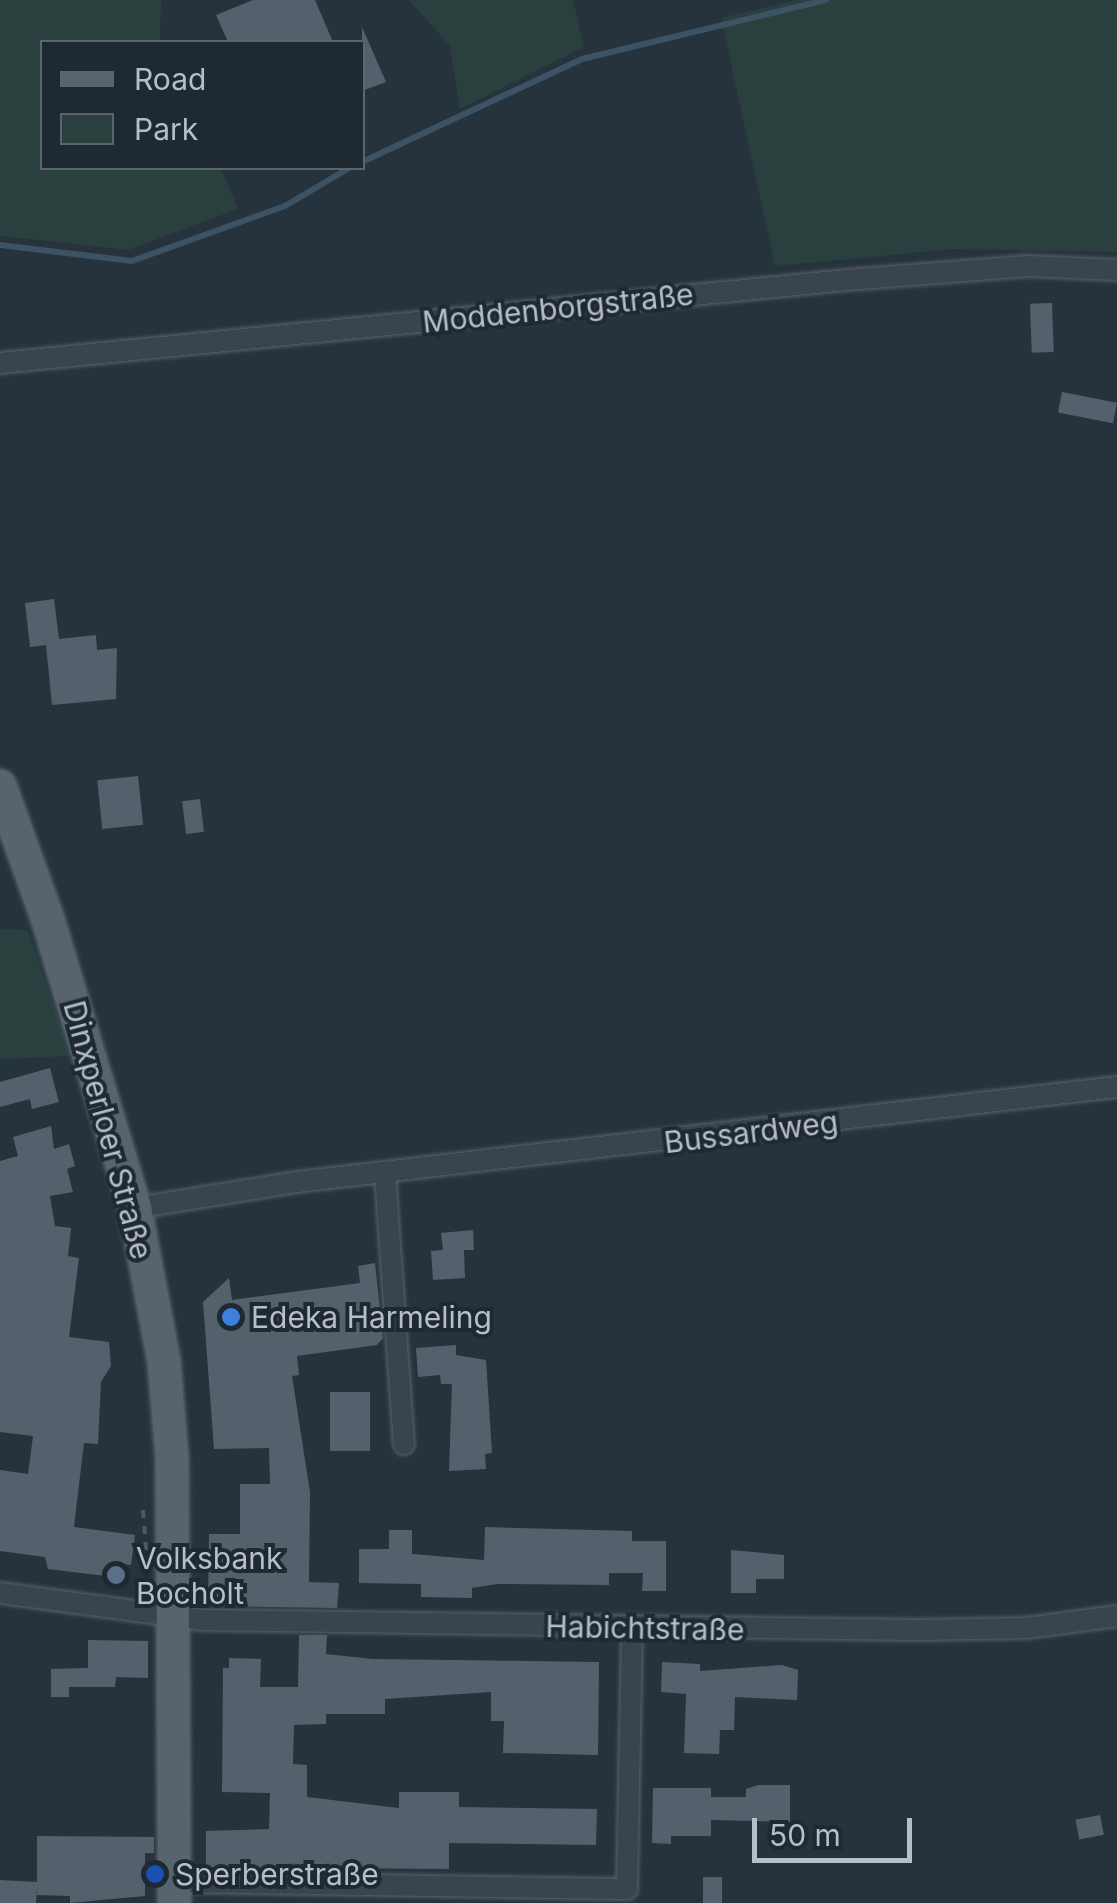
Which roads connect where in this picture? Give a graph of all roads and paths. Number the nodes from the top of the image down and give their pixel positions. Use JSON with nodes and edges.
{"nodes":[{"id":1,"x":1117,"y":270,"type":"edge"},
{"id":2,"x":0,"y":364,"type":"edge"},
{"id":3,"x":0,"y":786,"type":"edge"},
{"id":4,"x":1117,"y":1087,"type":"edge"},
{"id":5,"x":385,"y":1174,"type":"junction"},
{"id":6,"x":135,"y":1208,"type":"junction"},
{"id":7,"x":404,"y":1444,"type":"dead end"},
{"id":8,"x":143,"y":1502,"type":"dead end"},
{"id":9,"x":0,"y":1592,"type":"edge"},
{"id":10,"x":164,"y":1611,"type":"junction"},
{"id":11,"x":1117,"y":1616,"type":"edge"},
{"id":12,"x":632,"y":1628,"type":"junction"},
{"id":13,"x":174,"y":1892,"type":"edge"}],
"edges":[{"from":1,"to":2,"type":"street","name":"Moddenborgstraße"},
{"from":3,"to":6,"type":"main road","name":"Dinxperloer Straße"},
{"from":4,"to":5,"type":"street","name":"Bussardweg"},
{"from":5,"to":6,"type":"street","name":"Bussardweg"},
{"from":5,"to":7,"type":"street"},
{"from":6,"to":10,"type":"main road","name":"Dinxperloer Straße"},
{"from":8,"to":10,"type":"path"},
{"from":9,"to":10,"type":"street","name":"Habichtstraße"},
{"from":10,"to":12,"type":"street","name":"Habichtstraße"},
{"from":10,"to":13,"type":"main road","name":"Dinxperloer Straße"},
{"from":11,"to":12,"type":"street","name":"Habichtstraße"},
{"from":12,"to":13,"type":"street"}]}
